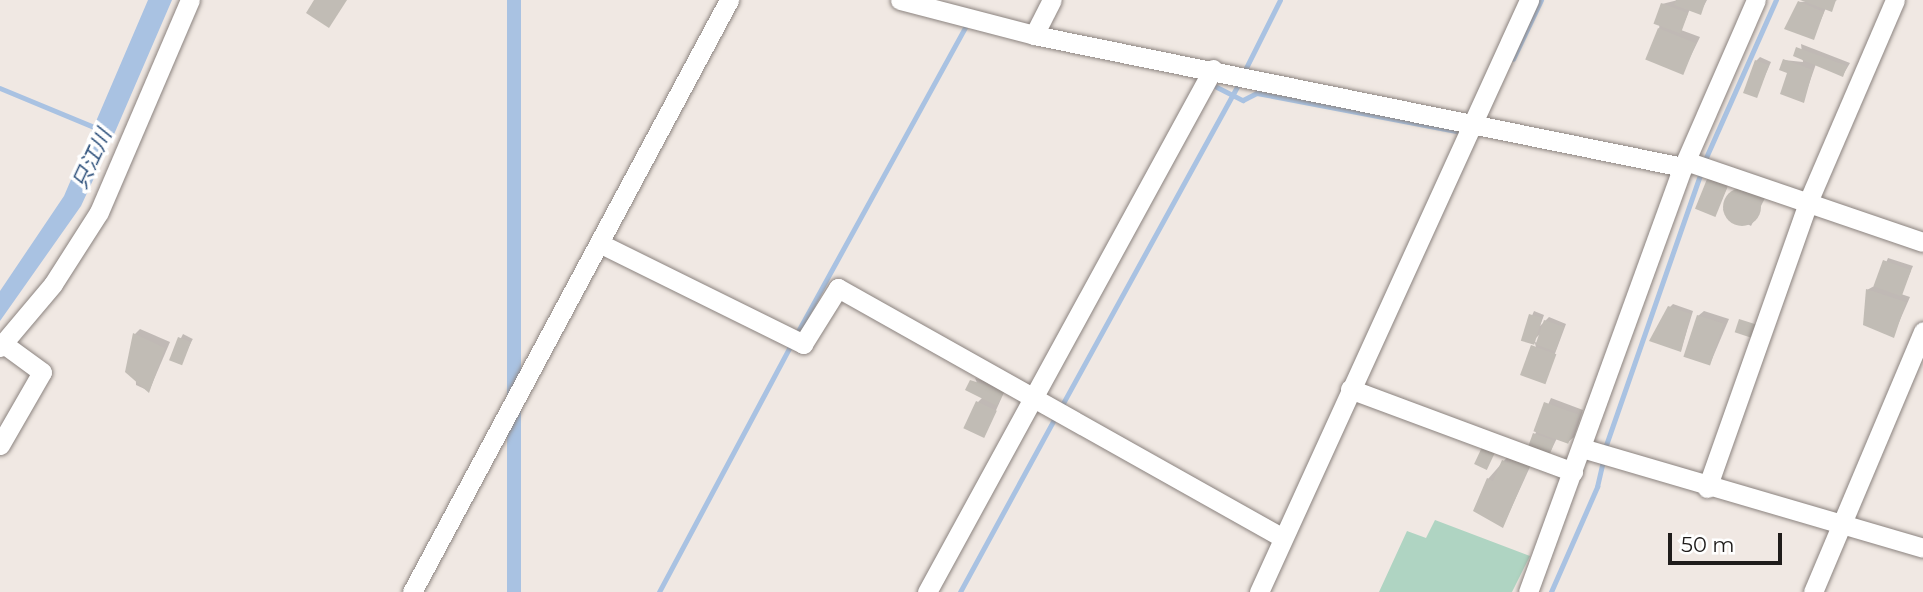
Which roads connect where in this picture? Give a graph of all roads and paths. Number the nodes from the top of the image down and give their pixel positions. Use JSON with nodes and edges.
{"nodes":[{"id":1,"x":190,"y":0,"type":"edge"},
{"id":2,"x":729,"y":0,"type":"edge"},
{"id":3,"x":900,"y":0,"type":"edge"},
{"id":4,"x":1052,"y":0,"type":"edge"},
{"id":5,"x":1529,"y":0,"type":"edge"},
{"id":6,"x":1756,"y":0,"type":"edge"},
{"id":7,"x":1895,"y":0,"type":"edge"},
{"id":8,"x":1034,"y":35,"type":"junction"},
{"id":9,"x":1222,"y":71,"type":"junction"},
{"id":10,"x":1472,"y":120,"type":"junction"},
{"id":11,"x":1694,"y":166,"type":"junction"},
{"id":12,"x":1808,"y":202,"type":"junction"},
{"id":13,"x":1923,"y":242,"type":"edge"},
{"id":14,"x":599,"y":243,"type":"junction"},
{"id":15,"x":1923,"y":331,"type":"edge"},
{"id":16,"x":2,"y":346,"type":"edge"},
{"id":17,"x":1350,"y":389,"type":"junction"},
{"id":18,"x":1032,"y":400,"type":"junction"},
{"id":19,"x":0,"y":445,"type":"edge"},
{"id":20,"x":1597,"y":452,"type":"junction"},
{"id":21,"x":1573,"y":472,"type":"junction"},
{"id":22,"x":1707,"y":488,"type":"junction"},
{"id":23,"x":1840,"y":528,"type":"junction"},
{"id":24,"x":1283,"y":538,"type":"junction"},
{"id":25,"x":1923,"y":548,"type":"edge"},
{"id":26,"x":412,"y":592,"type":"edge"},
{"id":27,"x":927,"y":592,"type":"edge"},
{"id":28,"x":1259,"y":592,"type":"edge"},
{"id":29,"x":1528,"y":592,"type":"edge"},
{"id":30,"x":1814,"y":592,"type":"edge"}],
"edges":[{"from":1,"to":16,"type":"street"},
{"from":2,"to":14,"type":"street"},
{"from":3,"to":8,"type":"street"},
{"from":4,"to":8,"type":"street"},
{"from":5,"to":10,"type":"street"},
{"from":6,"to":11,"type":"street"},
{"from":7,"to":12,"type":"street"},
{"from":8,"to":9,"type":"street"},
{"from":9,"to":10,"type":"street"},
{"from":9,"to":18,"type":"street"},
{"from":10,"to":11,"type":"street"},
{"from":10,"to":17,"type":"street"},
{"from":11,"to":12,"type":"street"},
{"from":11,"to":20,"type":"street"},
{"from":12,"to":13,"type":"street"},
{"from":12,"to":22,"type":"street"},
{"from":14,"to":18,"type":"street"},
{"from":14,"to":26,"type":"street"},
{"from":15,"to":23,"type":"street"},
{"from":16,"to":19,"type":"street"},
{"from":17,"to":21,"type":"street"},
{"from":17,"to":24,"type":"street"},
{"from":18,"to":24,"type":"street"},
{"from":18,"to":27,"type":"street"},
{"from":20,"to":21,"type":"street"},
{"from":20,"to":22,"type":"street"},
{"from":21,"to":29,"type":"street"},
{"from":22,"to":23,"type":"street"},
{"from":23,"to":25,"type":"street"},
{"from":23,"to":30,"type":"street"},
{"from":24,"to":28,"type":"street"}]}
